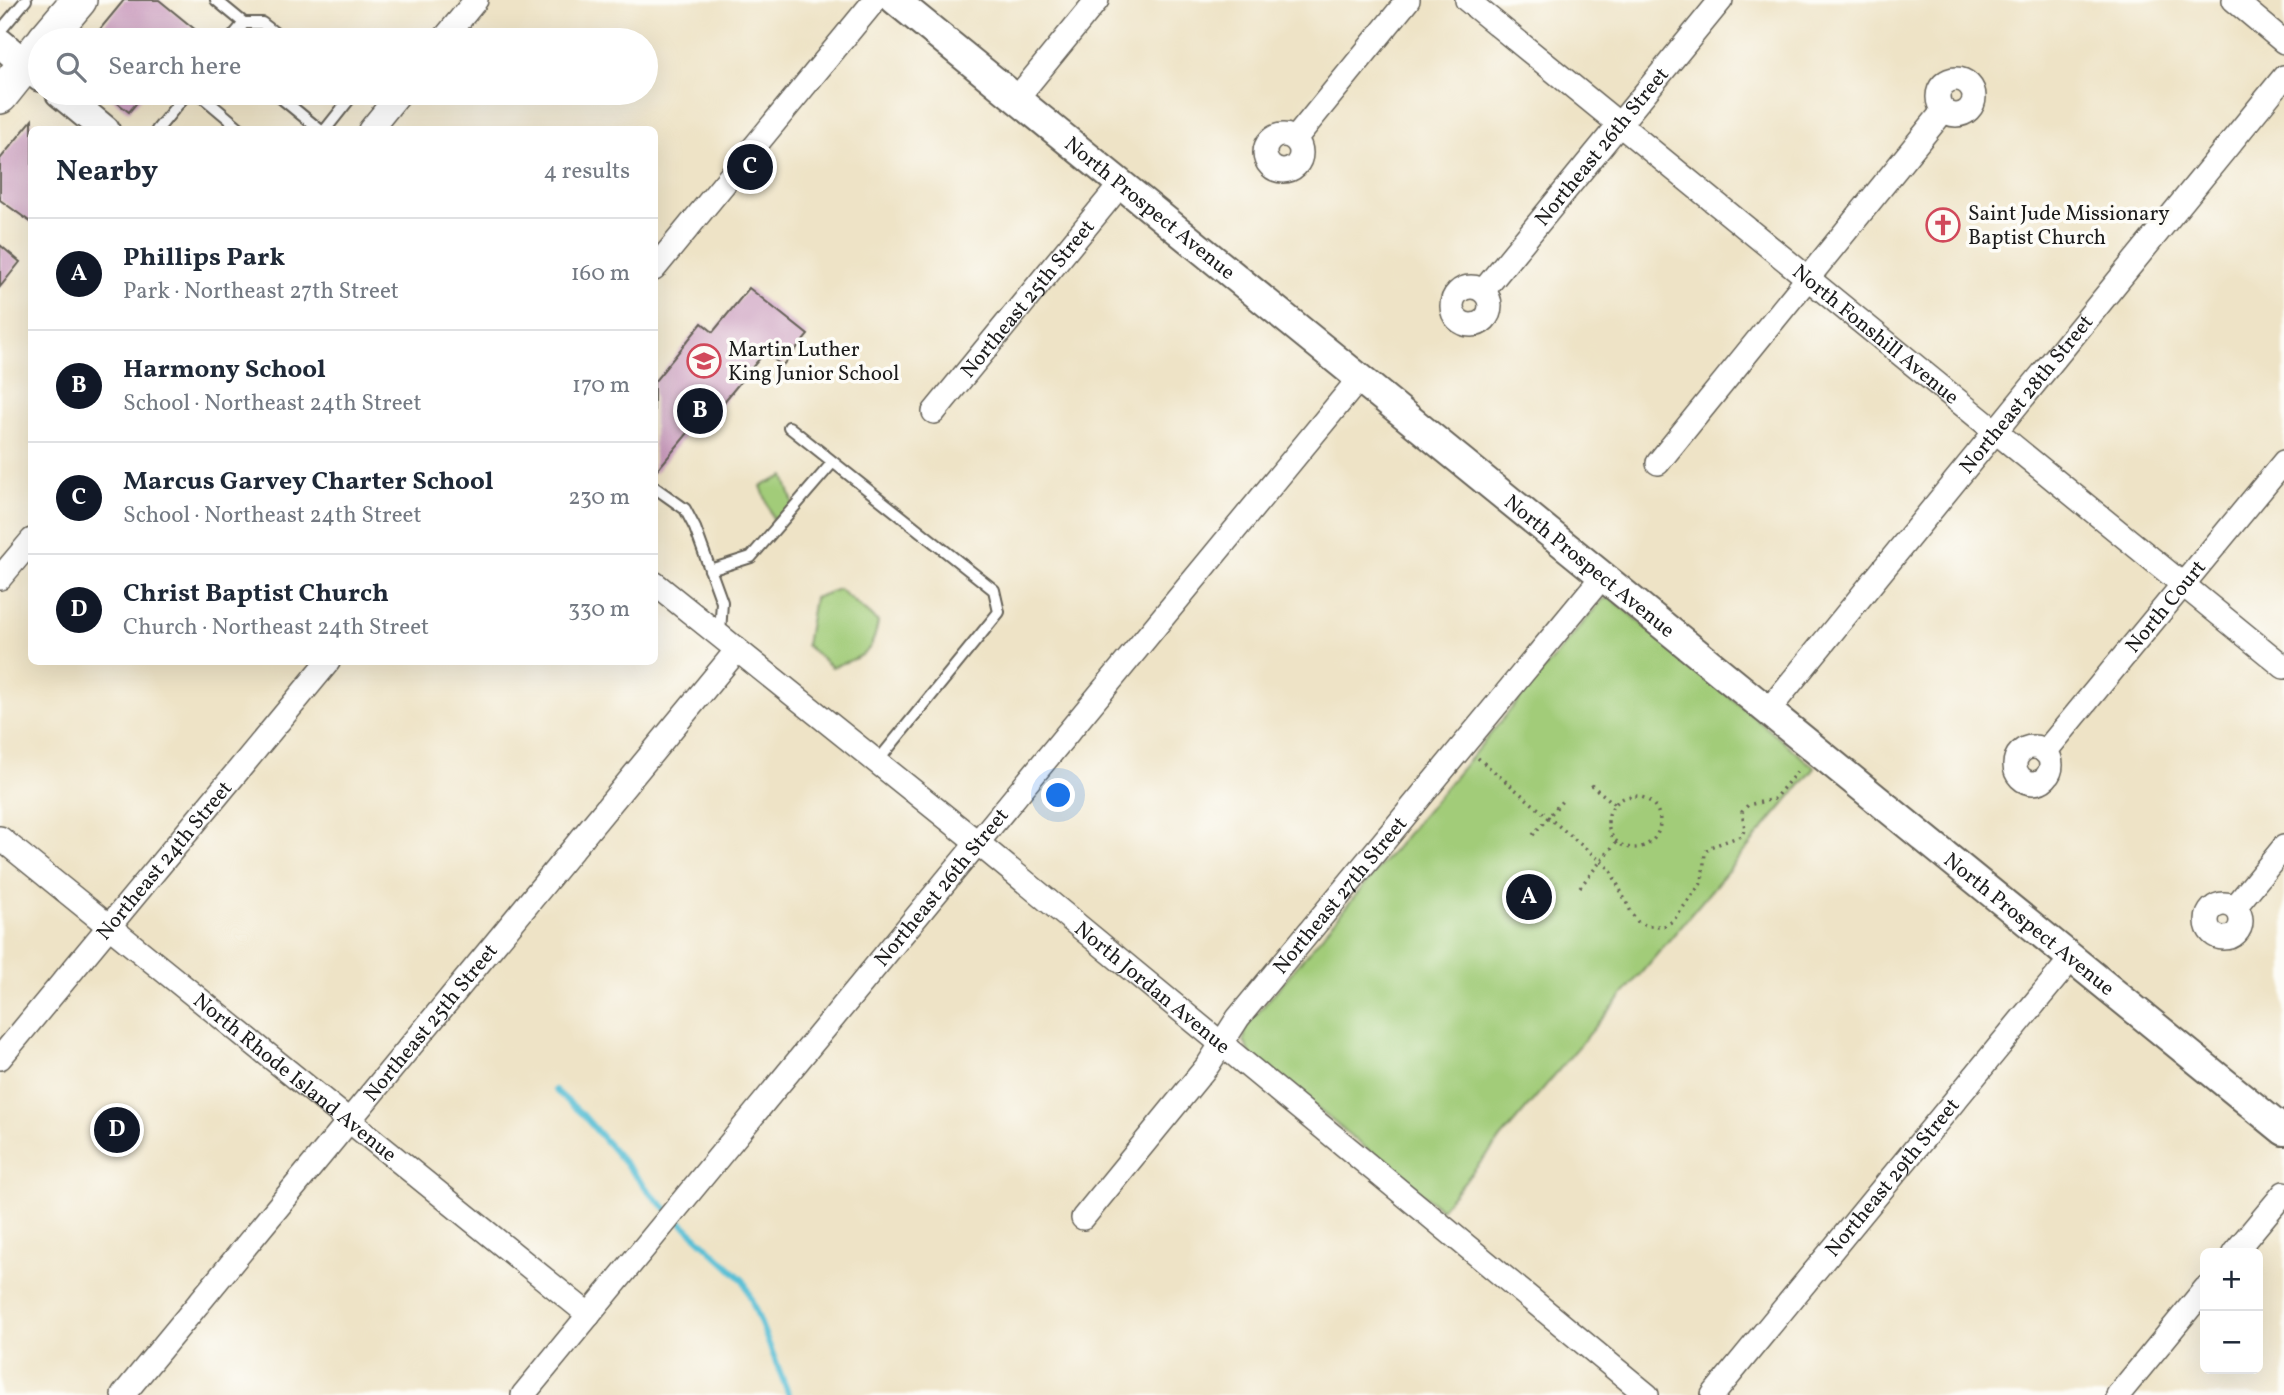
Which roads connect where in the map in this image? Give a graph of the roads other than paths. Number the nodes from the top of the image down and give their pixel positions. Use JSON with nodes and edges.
{"nodes":[{"id":1,"x":26,"y":0,"type":"edge"},
{"id":2,"x":216,"y":0,"type":"edge"},
{"id":3,"x":476,"y":0,"type":"edge"},
{"id":4,"x":876,"y":0,"type":"edge"},
{"id":5,"x":895,"y":0,"type":"edge"},
{"id":6,"x":1097,"y":0,"type":"edge"},
{"id":7,"x":1408,"y":0,"type":"edge"},
{"id":8,"x":1467,"y":0,"type":"edge"},
{"id":9,"x":1721,"y":0,"type":"edge"},
{"id":10,"x":2234,"y":0,"type":"edge"},
{"id":11,"x":75,"y":1,"type":"edge"},
{"id":12,"x":244,"y":23,"type":"junction"},
{"id":13,"x":52,"y":28,"type":"edge"},
{"id":14,"x":240,"y":28,"type":"edge"},
{"id":15,"x":268,"y":28,"type":"edge"},
{"id":16,"x":453,"y":28,"type":"edge"},
{"id":17,"x":0,"y":31,"type":"edge"},
{"id":18,"x":2284,"y":42,"type":"edge"},
{"id":19,"x":28,"y":57,"type":"edge"},
{"id":20,"x":2284,"y":77,"type":"edge"},
{"id":21,"x":0,"y":96,"type":"edge"},
{"id":22,"x":1017,"y":98,"type":"junction"},
{"id":23,"x":75,"y":105,"type":"edge"},
{"id":24,"x":177,"y":105,"type":"edge"},
{"id":25,"x":213,"y":105,"type":"edge"},
{"id":26,"x":290,"y":105,"type":"edge"},
{"id":27,"x":344,"y":105,"type":"edge"},
{"id":28,"x":390,"y":105,"type":"edge"},
{"id":29,"x":1944,"y":110,"type":"dead end"},
{"id":30,"x":161,"y":125,"type":"edge"},
{"id":31,"x":1620,"y":125,"type":"junction"},
{"id":32,"x":100,"y":126,"type":"edge"},
{"id":33,"x":238,"y":126,"type":"edge"},
{"id":34,"x":317,"y":126,"type":"edge"},
{"id":35,"x":326,"y":126,"type":"edge"},
{"id":36,"x":373,"y":126,"type":"edge"},
{"id":37,"x":1295,"y":139,"type":"dead end"},
{"id":38,"x":1121,"y":184,"type":"junction"},
{"id":39,"x":658,"y":264,"type":"edge"},
{"id":40,"x":1807,"y":278,"type":"junction"},
{"id":41,"x":1483,"y":291,"type":"dead end"},
{"id":42,"x":1359,"y":379,"type":"junction"},
{"id":43,"x":934,"y":412,"type":"dead end"},
{"id":44,"x":789,"y":427,"type":"dead end"},
{"id":45,"x":1995,"y":431,"type":"junction"},
{"id":46,"x":833,"y":462,"type":"junction"},
{"id":47,"x":2284,"y":462,"type":"edge"},
{"id":48,"x":1658,"y":463,"type":"dead end"},
{"id":49,"x":658,"y":490,"type":"edge"},
{"id":50,"x":28,"y":545,"type":"edge"},
{"id":51,"x":710,"y":570,"type":"junction"},
{"id":52,"x":0,"y":578,"type":"edge"},
{"id":53,"x":1602,"y":578,"type":"junction"},
{"id":54,"x":2183,"y":585,"type":"junction"},
{"id":55,"x":658,"y":586,"type":"edge"},
{"id":56,"x":729,"y":643,"type":"junction"},
{"id":57,"x":325,"y":665,"type":"edge"},
{"id":58,"x":2284,"y":667,"type":"edge"},
{"id":59,"x":1767,"y":712,"type":"junction"},
{"id":60,"x":2045,"y":752,"type":"dead end"},
{"id":61,"x":877,"y":762,"type":"junction"},
{"id":62,"x":0,"y":838,"type":"edge"},
{"id":63,"x":978,"y":843,"type":"junction"},
{"id":64,"x":2284,"y":847,"type":"edge"},
{"id":65,"x":2235,"y":907,"type":"dead end"},
{"id":66,"x":107,"y":925,"type":"junction"},
{"id":67,"x":2071,"y":959,"type":"junction"},
{"id":68,"x":1222,"y":1043,"type":"junction"},
{"id":69,"x":0,"y":1058,"type":"edge"},
{"id":70,"x":346,"y":1121,"type":"junction"},
{"id":71,"x":2284,"y":1131,"type":"edge"},
{"id":72,"x":2284,"y":1193,"type":"edge"},
{"id":73,"x":1083,"y":1218,"type":"dead end"},
{"id":74,"x":2238,"y":1248,"type":"edge"},
{"id":75,"x":2200,"y":1295,"type":"edge"},
{"id":76,"x":589,"y":1315,"type":"junction"},
{"id":77,"x":122,"y":1395,"type":"edge"},
{"id":78,"x":523,"y":1395,"type":"edge"},
{"id":79,"x":1647,"y":1395,"type":"edge"},
{"id":80,"x":1713,"y":1395,"type":"edge"},
{"id":81,"x":2118,"y":1395,"type":"edge"}],
"edges":[{"from":1,"to":17,"type":"lane"},
{"from":2,"to":12,"type":"lane"},
{"from":3,"to":16,"type":"street"},
{"from":4,"to":39,"type":"street"},
{"from":5,"to":22,"type":"street","name":"North Prospect Avenue"},
{"from":6,"to":22,"type":"street"},
{"from":7,"to":37,"type":"street"},
{"from":8,"to":31,"type":"street","name":"North Fonshill Avenue"},
{"from":9,"to":31,"type":"street","name":"Northeast 26th Street"},
{"from":10,"to":18,"type":"street"},
{"from":11,"to":13,"type":"main road"},
{"from":12,"to":14,"type":"lane"},
{"from":12,"to":15,"type":"lane"},
{"from":19,"to":21,"type":"main road"},
{"from":20,"to":45,"type":"street","name":"Northeast 28th Street"},
{"from":22,"to":38,"type":"street","name":"North Prospect Avenue"},
{"from":23,"to":32,"type":"street"},
{"from":24,"to":30,"type":"lane"},
{"from":25,"to":33,"type":"lane"},
{"from":26,"to":34,"type":"lane"},
{"from":27,"to":35,"type":"lane"},
{"from":28,"to":36,"type":"street"},
{"from":29,"to":40,"type":"street"},
{"from":31,"to":40,"type":"street","name":"North Fonshill Avenue"},
{"from":31,"to":41,"type":"street","name":"Northeast 26th Street"},
{"from":38,"to":42,"type":"street","name":"North Prospect Avenue"},
{"from":38,"to":43,"type":"street","name":"Northeast 25th Street"},
{"from":40,"to":45,"type":"street","name":"North Fonshill Avenue"},
{"from":40,"to":48,"type":"street"},
{"from":42,"to":53,"type":"street","name":"North Prospect Avenue"},
{"from":42,"to":63,"type":"street","name":"Northeast 26th Street"},
{"from":44,"to":46,"type":"lane"},
{"from":45,"to":54,"type":"street","name":"North Fonshill Avenue"},
{"from":45,"to":59,"type":"street","name":"Northeast 28th Street"},
{"from":46,"to":51,"type":"lane"},
{"from":46,"to":61,"type":"lane"},
{"from":47,"to":54,"type":"street","name":"North Court"},
{"from":49,"to":51,"type":"lane"},
{"from":50,"to":52,"type":"street"},
{"from":51,"to":56,"type":"lane"},
{"from":53,"to":59,"type":"street","name":"North Prospect Avenue"},
{"from":53,"to":68,"type":"street","name":"Northeast 27th Street"},
{"from":54,"to":58,"type":"street","name":"North Fonshill Avenue"},
{"from":54,"to":60,"type":"street","name":"North Court"},
{"from":55,"to":56,"type":"street","name":"North Jordan Avenue"},
{"from":56,"to":61,"type":"street","name":"North Jordan Avenue"},
{"from":56,"to":70,"type":"street","name":"Northeast 25th Street"},
{"from":57,"to":66,"type":"street","name":"Northeast 24th Street"},
{"from":59,"to":67,"type":"street","name":"North Prospect Avenue"},
{"from":61,"to":63,"type":"street","name":"North Jordan Avenue"},
{"from":62,"to":66,"type":"street","name":"North Rhode Island Avenue"},
{"from":63,"to":68,"type":"street","name":"North Jordan Avenue"},
{"from":63,"to":76,"type":"street","name":"Northeast 26th Street"},
{"from":64,"to":65,"type":"street"},
{"from":66,"to":69,"type":"street","name":"Northeast 24th Street"},
{"from":66,"to":70,"type":"street","name":"North Rhode Island Avenue"},
{"from":67,"to":71,"type":"street","name":"North Prospect Avenue"},
{"from":67,"to":80,"type":"street","name":"Northeast 29th Street"},
{"from":68,"to":73,"type":"street","name":"Northeast 27th Street"},
{"from":68,"to":79,"type":"street","name":"North Jordan Avenue"},
{"from":70,"to":76,"type":"street","name":"North Rhode Island Avenue"},
{"from":70,"to":77,"type":"street","name":"Northeast 25th Street"},
{"from":72,"to":74,"type":"street"},
{"from":75,"to":81,"type":"street"},
{"from":76,"to":78,"type":"street","name":"Northeast 26th Street"}]}
